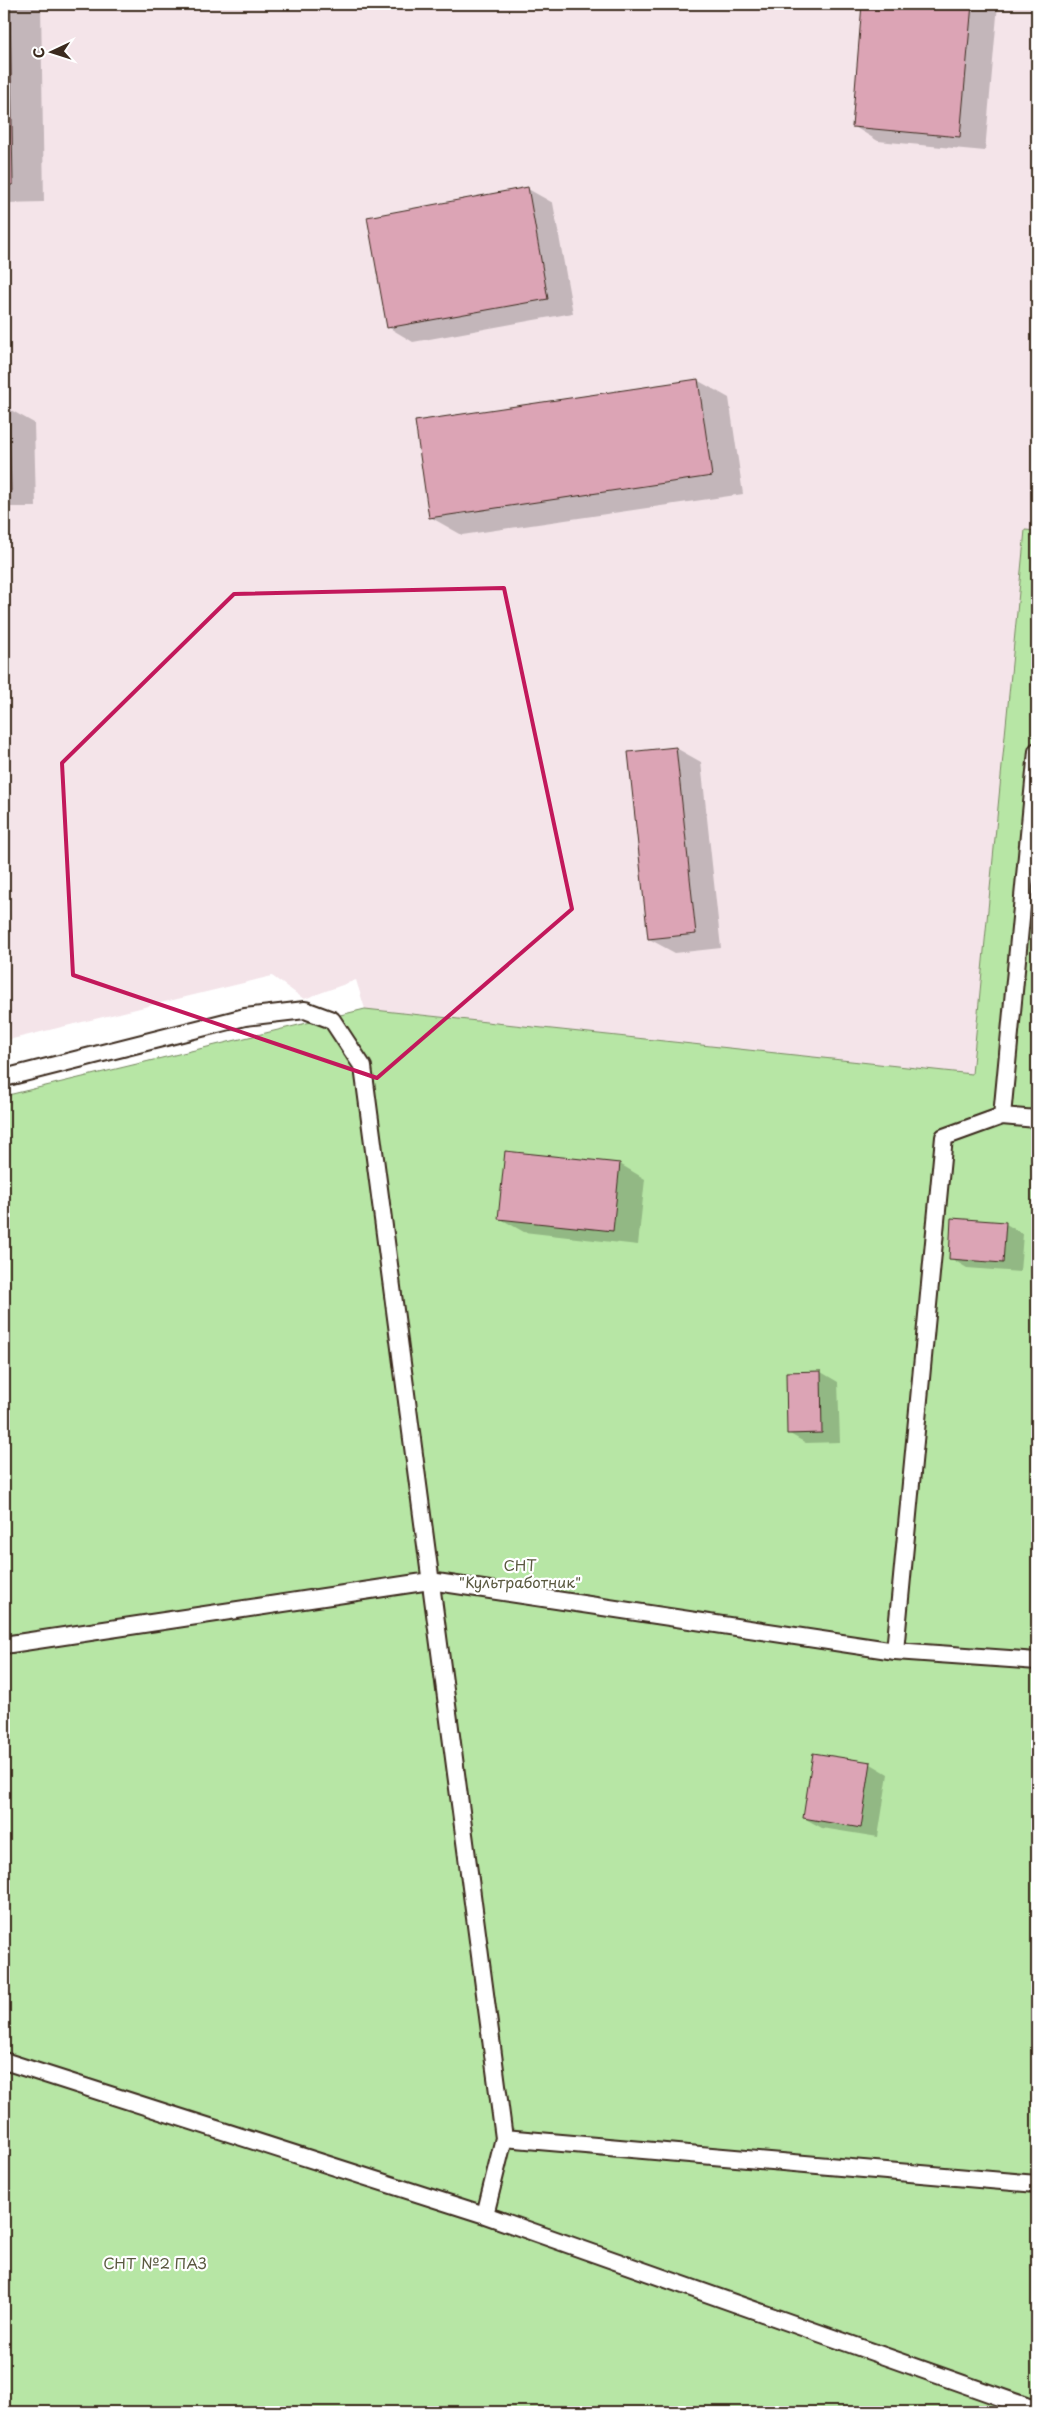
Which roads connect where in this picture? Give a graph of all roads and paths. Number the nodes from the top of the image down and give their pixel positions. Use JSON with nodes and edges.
{"nodes":[{"id":1,"x":1037,"y":752,"type":"edge"},
{"id":2,"x":4,"y":1078,"type":"edge"},
{"id":3,"x":1002,"y":1116,"type":"junction"},
{"id":4,"x":1037,"y":1119,"type":"edge"},
{"id":5,"x":430,"y":1581,"type":"junction"},
{"id":6,"x":4,"y":1646,"type":"edge"},
{"id":7,"x":895,"y":1651,"type":"junction"},
{"id":8,"x":1037,"y":1661,"type":"edge"},
{"id":9,"x":4,"y":2061,"type":"edge"},
{"id":10,"x":504,"y":2138,"type":"junction"},
{"id":11,"x":1037,"y":2184,"type":"edge"},
{"id":12,"x":485,"y":2215,"type":"junction"},
{"id":13,"x":1037,"y":2410,"type":"edge"}],
"edges":[{"from":1,"to":3,"type":"lane"},
{"from":2,"to":5,"type":"lane"},
{"from":3,"to":4,"type":"lane"},
{"from":3,"to":7,"type":"lane"},
{"from":5,"to":6,"type":"lane"},
{"from":5,"to":7,"type":"lane"},
{"from":5,"to":10,"type":"lane"},
{"from":7,"to":8,"type":"lane"},
{"from":9,"to":12,"type":"lane"},
{"from":10,"to":11,"type":"lane"},
{"from":10,"to":12,"type":"lane"},
{"from":12,"to":13,"type":"lane"}]}
